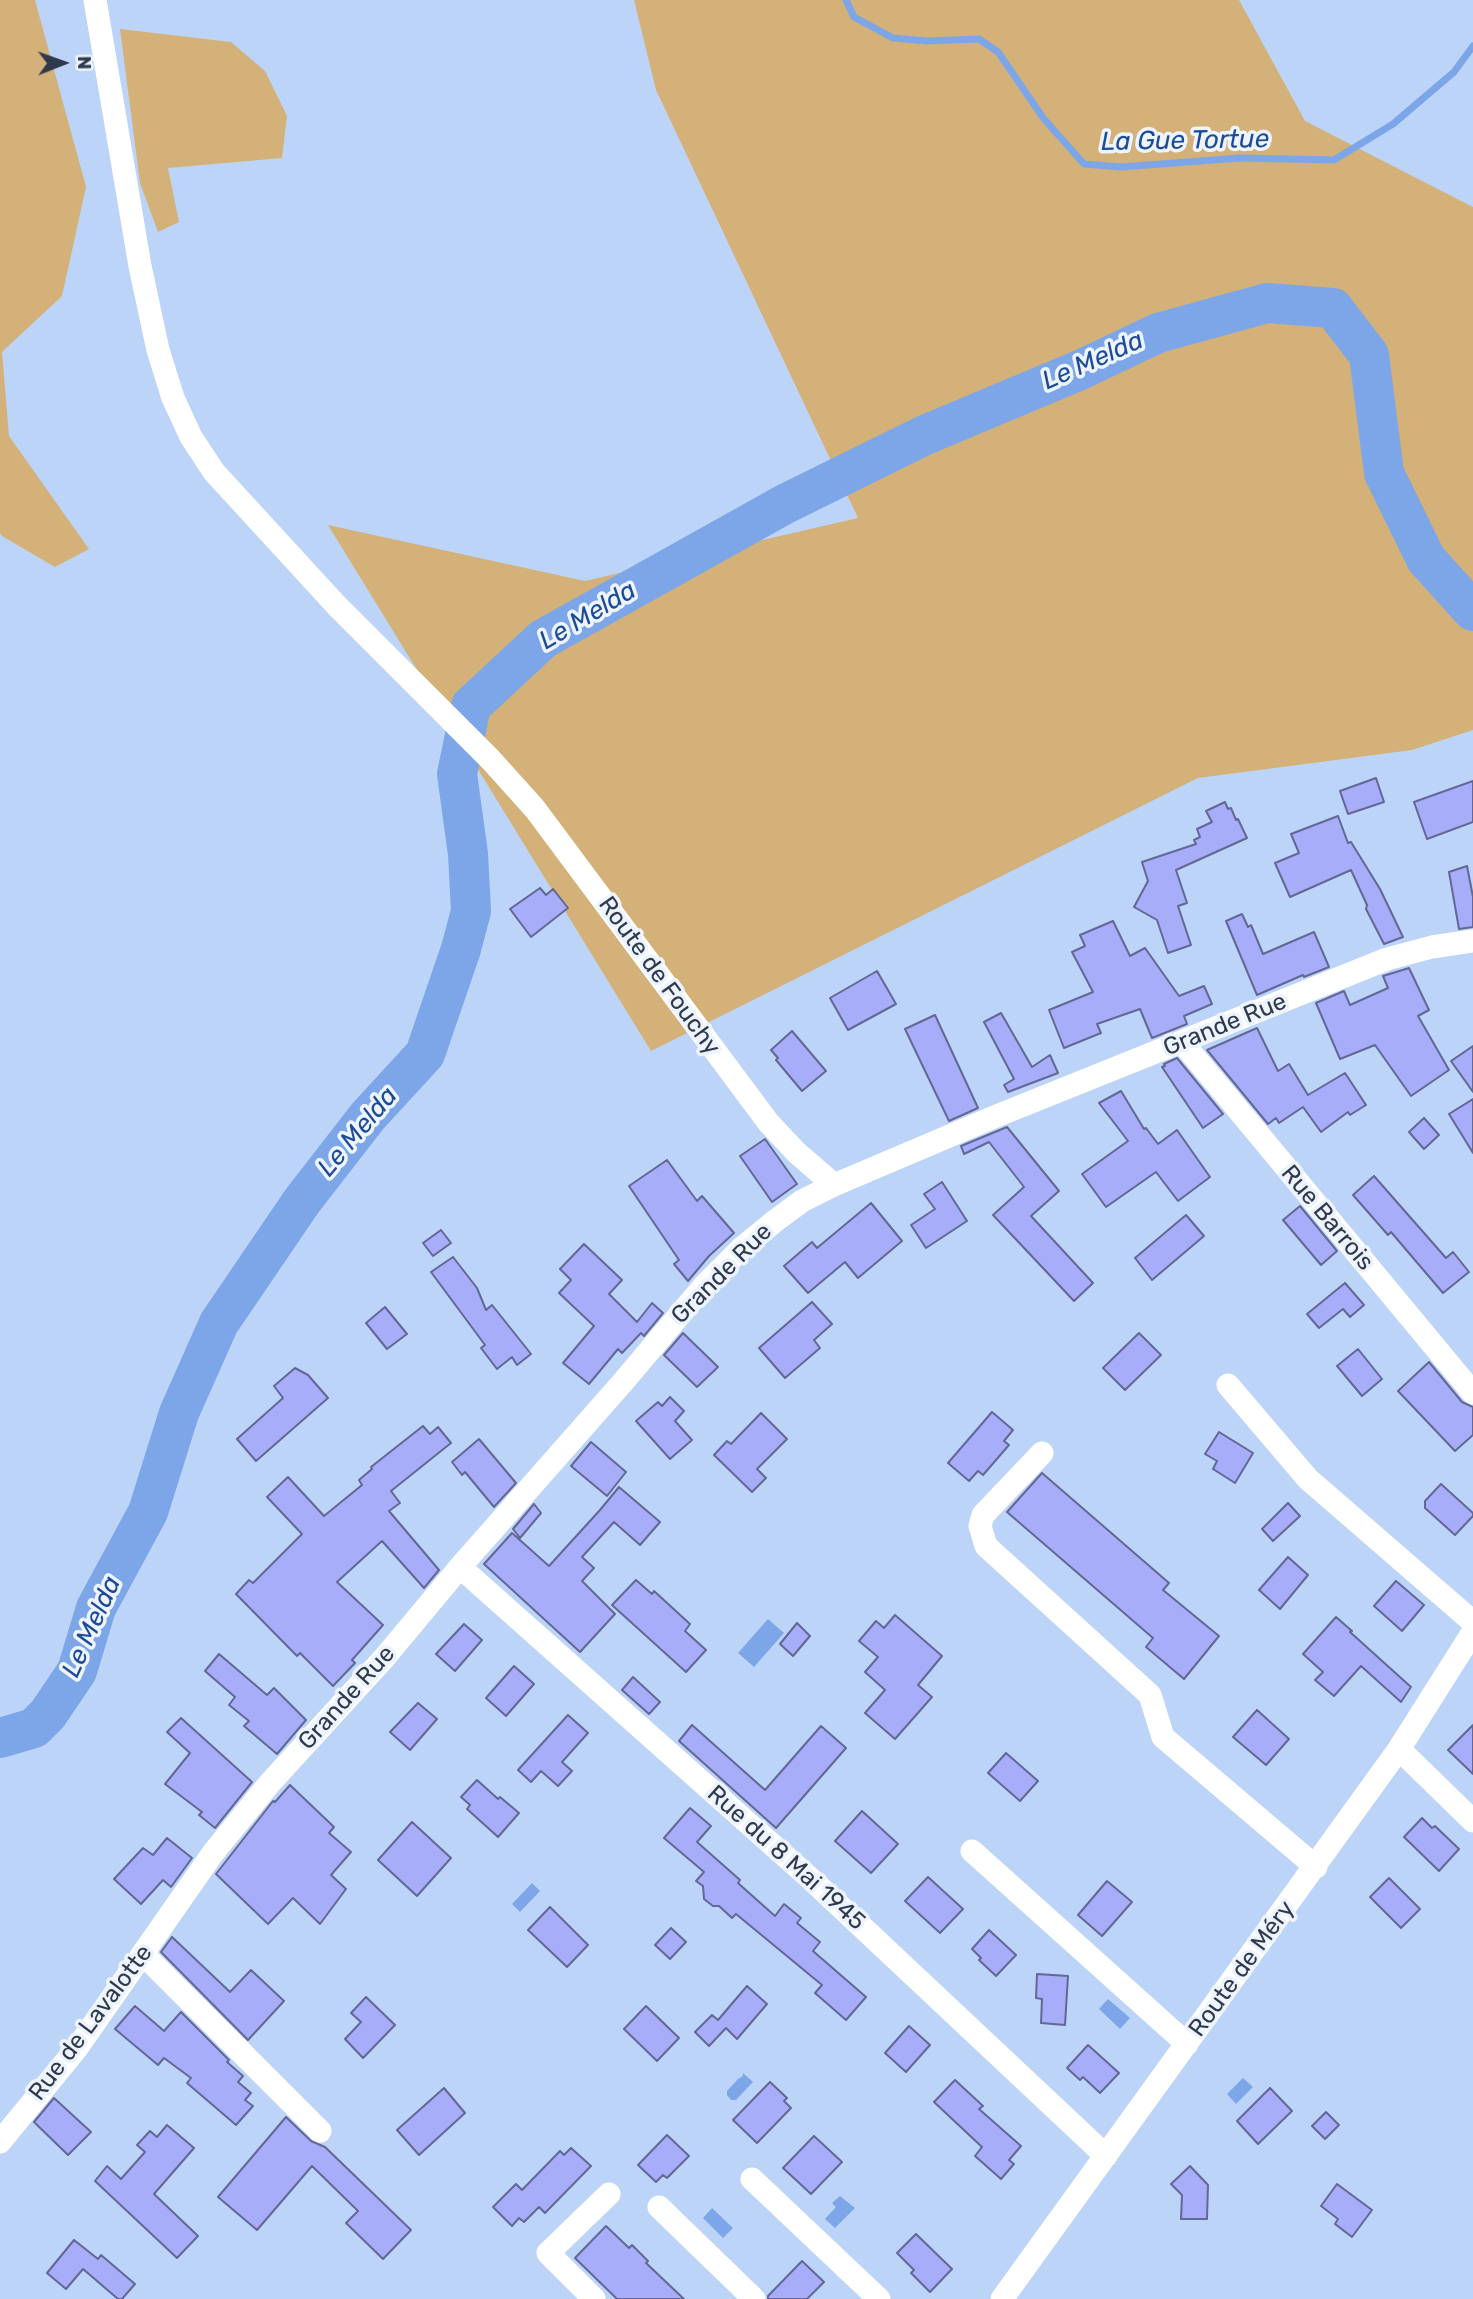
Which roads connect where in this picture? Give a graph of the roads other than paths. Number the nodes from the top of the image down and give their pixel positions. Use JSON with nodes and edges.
{"nodes":[{"id":1,"x":95,"y":0,"type":"edge"},
{"id":2,"x":1473,"y":941,"type":"edge"},
{"id":3,"x":1182,"y":1042,"type":"junction"},
{"id":4,"x":834,"y":1185,"type":"junction"},
{"id":5,"x":1228,"y":1385,"type":"dead end"},
{"id":6,"x":1473,"y":1393,"type":"edge"},
{"id":7,"x":1042,"y":1453,"type":"dead end"},
{"id":8,"x":460,"y":1567,"type":"junction"},
{"id":9,"x":1473,"y":1622,"type":"edge"},
{"id":10,"x":1473,"y":1632,"type":"edge"},
{"id":11,"x":1399,"y":1749,"type":"junction"},
{"id":12,"x":1473,"y":1821,"type":"edge"},
{"id":13,"x":972,"y":1851,"type":"dead end"},
{"id":14,"x":1316,"y":1867,"type":"junction"},
{"id":15,"x":180,"y":1900,"type":"joint"},
{"id":16,"x":143,"y":1954,"type":"junction"},
{"id":17,"x":1187,"y":2044,"type":"junction"},
{"id":18,"x":320,"y":2131,"type":"dead end"},
{"id":19,"x":0,"y":2142,"type":"edge"},
{"id":20,"x":1106,"y":2157,"type":"junction"},
{"id":21,"x":752,"y":2179,"type":"dead end"},
{"id":22,"x":609,"y":2194,"type":"dead end"},
{"id":23,"x":659,"y":2207,"type":"dead end"},
{"id":24,"x":594,"y":2299,"type":"edge"},
{"id":25,"x":754,"y":2299,"type":"edge"},
{"id":26,"x":879,"y":2299,"type":"edge"},
{"id":27,"x":1002,"y":2299,"type":"edge"}],
"edges":[{"from":1,"to":4,"type":"street","name":"Route de Fouchy"},
{"from":2,"to":3,"type":"street","name":"Grande Rue"},
{"from":3,"to":4,"type":"street","name":"Grande Rue"},
{"from":3,"to":6,"type":"street","name":"Rue Barrois"},
{"from":4,"to":8,"type":"street","name":"Grande Rue"},
{"from":5,"to":9,"type":"street"},
{"from":7,"to":14,"type":"street"},
{"from":8,"to":15,"type":"street","name":"Grande Rue"},
{"from":8,"to":20,"type":"street","name":"Rue du 8 Mai 1945"},
{"from":10,"to":11,"type":"street","name":"Route de Méry"},
{"from":11,"to":12,"type":"street"},
{"from":11,"to":14,"type":"street","name":"Route de Méry"},
{"from":13,"to":17,"type":"street"},
{"from":14,"to":17,"type":"street","name":"Route de Méry"},
{"from":15,"to":16,"type":"street","name":"Rue de Lavalotte"},
{"from":16,"to":18,"type":"street"},
{"from":16,"to":19,"type":"street","name":"Rue de Lavalotte"},
{"from":17,"to":20,"type":"street","name":"Route de Méry"},
{"from":20,"to":27,"type":"street","name":"Route de Méry"},
{"from":21,"to":26,"type":"street"},
{"from":22,"to":24,"type":"street"},
{"from":23,"to":25,"type":"street"}]}
